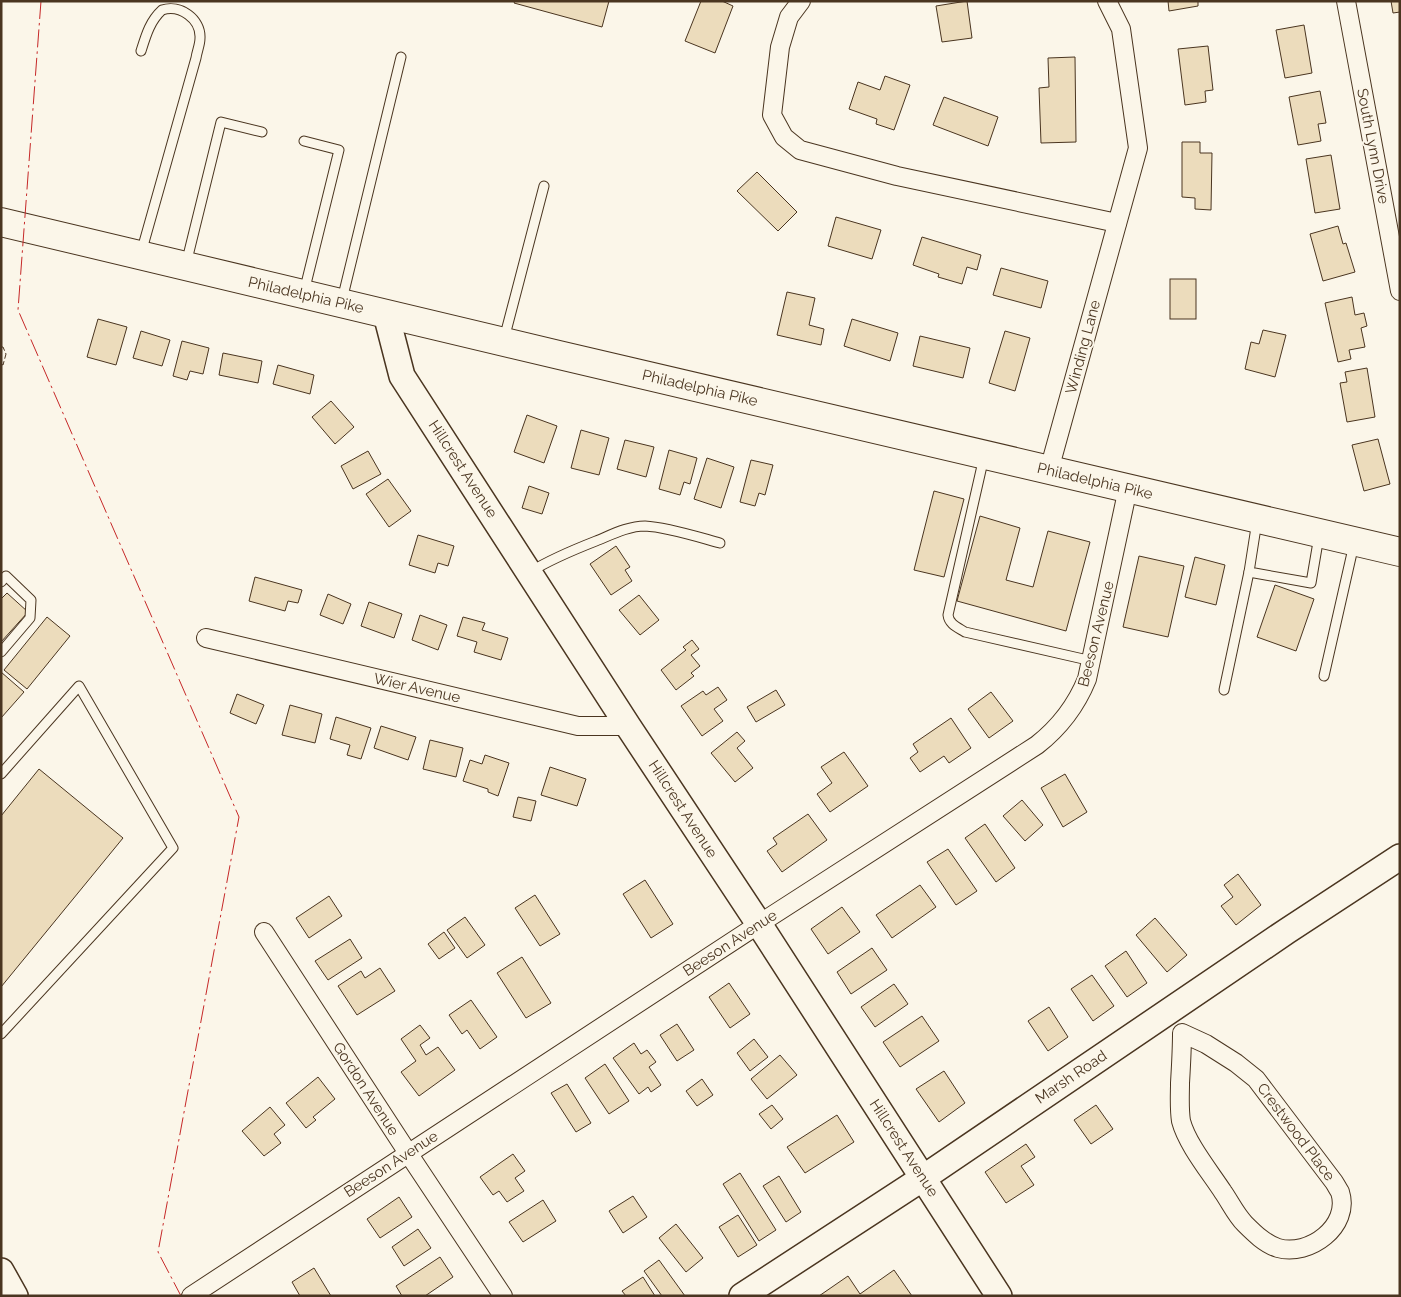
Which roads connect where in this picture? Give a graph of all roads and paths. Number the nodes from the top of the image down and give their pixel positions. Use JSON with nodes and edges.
{"nodes":[{"id":1,"x":801,"y":1,"type":"edge"},
{"id":2,"x":1107,"y":1,"type":"edge"},
{"id":3,"x":1346,"y":1,"type":"edge"},
{"id":4,"x":141,"y":51,"type":"dead end"},
{"id":5,"x":401,"y":57,"type":"dead end"},
{"id":6,"x":262,"y":132,"type":"dead end"},
{"id":7,"x":304,"y":142,"type":"dead end"},
{"id":8,"x":544,"y":186,"type":"dead end"},
{"id":9,"x":1,"y":222,"type":"edge"},
{"id":10,"x":1117,"y":223,"type":"junction"},
{"id":11,"x":140,"y":256,"type":"junction"},
{"id":12,"x":186,"y":266,"type":"junction"},
{"id":13,"x":1400,"y":291,"type":"edge"},
{"id":14,"x":303,"y":294,"type":"junction"},
{"id":15,"x":341,"y":303,"type":"junction"},
{"id":16,"x":386,"y":314,"type":"junction"},
{"id":17,"x":503,"y":342,"type":"junction"},
{"id":18,"x":985,"y":455,"type":"junction"},
{"id":19,"x":1049,"y":470,"type":"junction"},
{"id":20,"x":1128,"y":488,"type":"junction"},
{"id":21,"x":1258,"y":519,"type":"junction"},
{"id":22,"x":1319,"y":533,"type":"junction"},
{"id":23,"x":1354,"y":542,"type":"junction"},
{"id":24,"x":720,"y":543,"type":"dead end"},
{"id":25,"x":1400,"y":552,"type":"edge"},
{"id":26,"x":529,"y":572,"type":"junction"},
{"id":27,"x":1249,"y":572,"type":"junction"},
{"id":28,"x":3,"y":577,"type":"edge"},
{"id":29,"x":206,"y":638,"type":"dead end"},
{"id":30,"x":1,"y":652,"type":"edge"},
{"id":31,"x":1092,"y":662,"type":"junction"},
{"id":32,"x":1324,"y":676,"type":"dead end"},
{"id":33,"x":1224,"y":690,"type":"dead end"},
{"id":34,"x":628,"y":726,"type":"junction"},
{"id":35,"x":1,"y":774,"type":"edge"},
{"id":36,"x":1400,"y":857,"type":"edge"},
{"id":37,"x":759,"y":924,"type":"junction"},
{"id":38,"x":264,"y":932,"type":"dead end"},
{"id":39,"x":1168,"y":1012,"type":"junction"},
{"id":40,"x":1182,"y":1033,"type":"junction"},
{"id":41,"x":1,"y":1034,"type":"edge"},
{"id":42,"x":408,"y":1153,"type":"junction"},
{"id":43,"x":923,"y":1178,"type":"junction"},
{"id":44,"x":1,"y":1271,"type":"edge"},
{"id":45,"x":15,"y":1296,"type":"edge"},
{"id":46,"x":191,"y":1296,"type":"edge"},
{"id":47,"x":503,"y":1296,"type":"edge"},
{"id":48,"x":742,"y":1296,"type":"edge"},
{"id":49,"x":999,"y":1296,"type":"edge"}],
"edges":[{"from":1,"to":10,"type":"street"},
{"from":2,"to":10,"type":"street","name":"Winding Lane"},
{"from":3,"to":13,"type":"street","name":"South Lynn Drive"},
{"from":4,"to":11,"type":"lane"},
{"from":5,"to":15,"type":"lane"},
{"from":6,"to":12,"type":"lane"},
{"from":7,"to":14,"type":"lane"},
{"from":8,"to":17,"type":"lane"},
{"from":9,"to":11,"type":"main road","name":"Philadelphia Pike"},
{"from":10,"to":19,"type":"street","name":"Winding Lane"},
{"from":11,"to":12,"type":"main road","name":"Philadelphia Pike"},
{"from":12,"to":14,"type":"main road","name":"Philadelphia Pike"},
{"from":14,"to":15,"type":"main road","name":"Philadelphia Pike"},
{"from":15,"to":16,"type":"main road","name":"Philadelphia Pike"},
{"from":16,"to":17,"type":"main road","name":"Philadelphia Pike"},
{"from":16,"to":26,"type":"street","name":"Hillcrest Avenue"},
{"from":17,"to":18,"type":"main road","name":"Philadelphia Pike"},
{"from":18,"to":19,"type":"main road","name":"Philadelphia Pike"},
{"from":18,"to":31,"type":"lane"},
{"from":19,"to":20,"type":"main road","name":"Philadelphia Pike"},
{"from":20,"to":21,"type":"main road","name":"Philadelphia Pike"},
{"from":20,"to":31,"type":"street","name":"Beeson Avenue"},
{"from":21,"to":22,"type":"main road","name":"Philadelphia Pike"},
{"from":21,"to":27,"type":"lane"},
{"from":22,"to":23,"type":"main road","name":"Philadelphia Pike"},
{"from":22,"to":27,"type":"lane"},
{"from":23,"to":25,"type":"main road","name":"Philadelphia Pike"},
{"from":23,"to":32,"type":"lane"},
{"from":24,"to":26,"type":"lane"},
{"from":26,"to":34,"type":"street","name":"Hillcrest Avenue"},
{"from":27,"to":33,"type":"lane"},
{"from":28,"to":30,"type":"lane"},
{"from":29,"to":34,"type":"street","name":"Wier Avenue"},
{"from":31,"to":37,"type":"street","name":"Beeson Avenue"},
{"from":34,"to":37,"type":"street","name":"Hillcrest Avenue"},
{"from":35,"to":41,"type":"lane"},
{"from":36,"to":39,"type":"street","name":"Marsh Road"},
{"from":37,"to":42,"type":"street","name":"Beeson Avenue"},
{"from":37,"to":43,"type":"street","name":"Hillcrest Avenue"},
{"from":38,"to":42,"type":"street","name":"Gordon Avenue"},
{"from":39,"to":40,"type":"street"},
{"from":39,"to":43,"type":"street","name":"Marsh Road"},
{"from":40,"to":40,"type":"street","name":"Crestwood Place"},
{"from":42,"to":46,"type":"street","name":"Beeson Avenue"},
{"from":42,"to":47,"type":"street","name":"Gordon Avenue"},
{"from":43,"to":48,"type":"street","name":"Marsh Road"},
{"from":43,"to":49,"type":"street","name":"Hillcrest Avenue"},
{"from":44,"to":45,"type":"street"}]}
